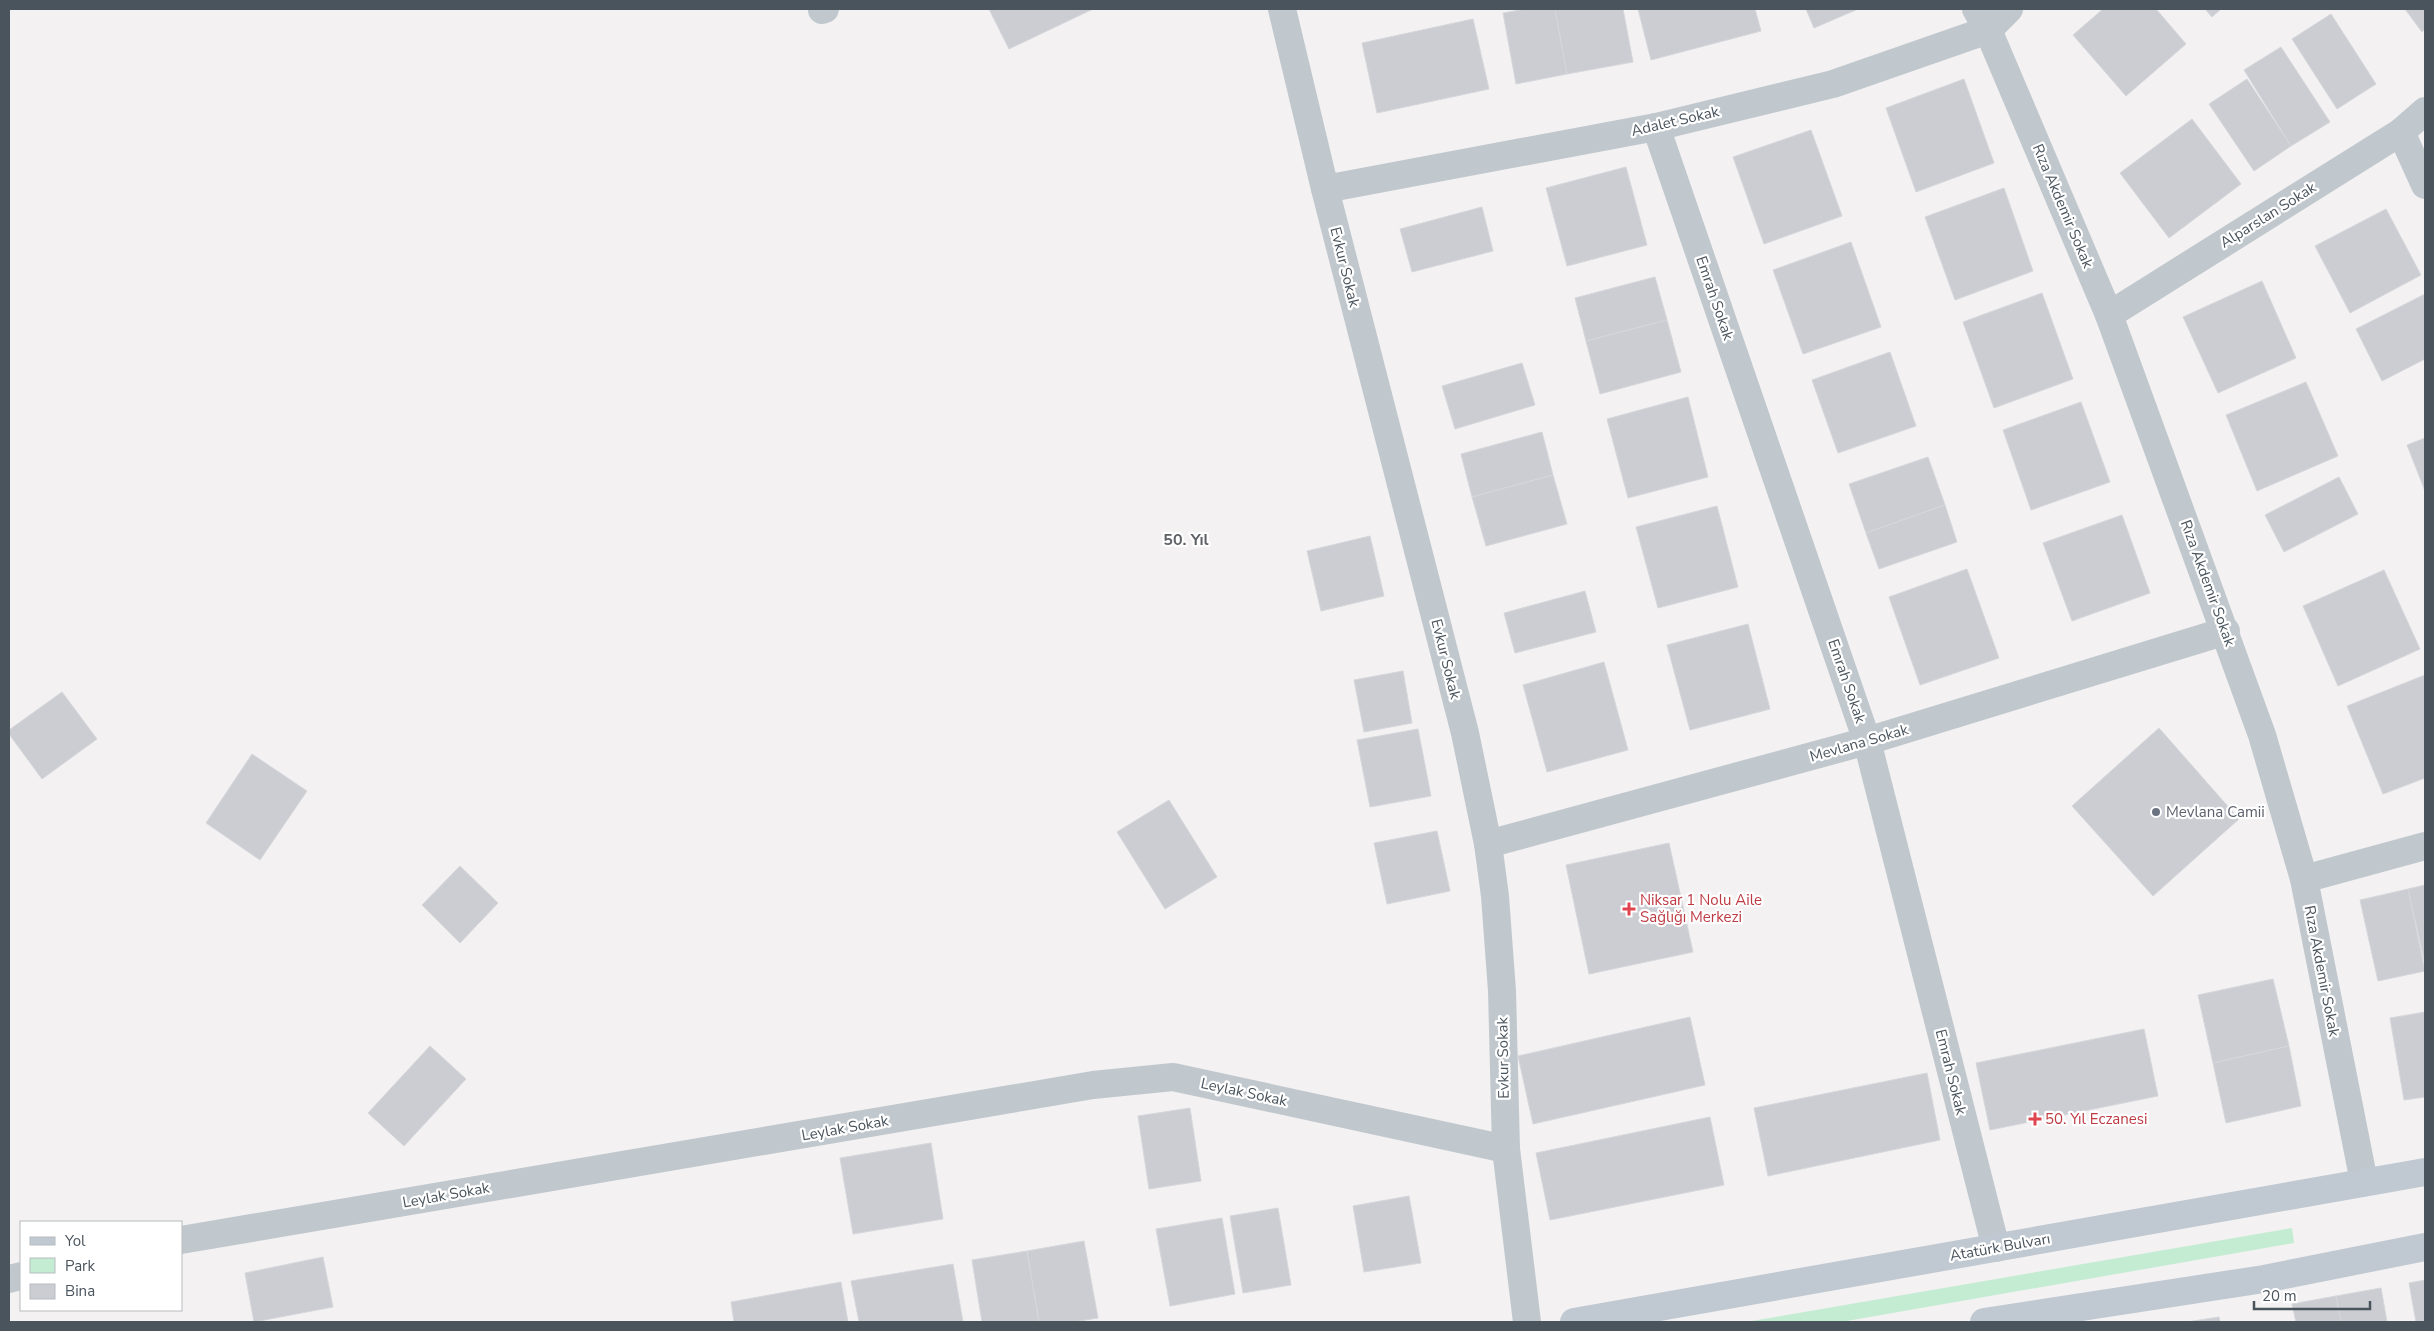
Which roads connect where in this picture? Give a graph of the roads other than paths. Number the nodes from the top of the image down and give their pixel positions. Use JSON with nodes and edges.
{"nodes":[{"id":1,"x":1282,"y":9,"type":"edge"},
{"id":2,"x":2010,"y":9,"type":"edge"},
{"id":3,"x":1982,"y":19,"type":"edge"},
{"id":4,"x":2425,"y":111,"type":"edge"},
{"id":5,"x":1656,"y":127,"type":"junction"},
{"id":6,"x":2401,"y":132,"type":"junction"},
{"id":7,"x":2425,"y":185,"type":"edge"},
{"id":8,"x":1325,"y":189,"type":"junction"},
{"id":9,"x":2109,"y":315,"type":"junction"},
{"id":10,"x":2226,"y":631,"type":"junction"},
{"id":11,"x":1867,"y":741,"type":"junction"},
{"id":12,"x":1488,"y":844,"type":"junction"},
{"id":13,"x":2425,"y":846,"type":"edge"},
{"id":14,"x":2304,"y":879,"type":"junction"},
{"id":15,"x":1506,"y":1149,"type":"junction"},
{"id":16,"x":2425,"y":1172,"type":"edge"},
{"id":17,"x":2364,"y":1182,"type":"junction"},
{"id":18,"x":182,"y":1240,"type":"edge"},
{"id":19,"x":2425,"y":1247,"type":"edge"},
{"id":20,"x":1996,"y":1248,"type":"junction"},
{"id":21,"x":1527,"y":1322,"type":"edge"},
{"id":22,"x":1574,"y":1322,"type":"edge"},
{"id":23,"x":1984,"y":1322,"type":"edge"}],
"edges":[{"from":1,"to":8,"type":"street","name":"Evkur Sokak"},
{"from":2,"to":3,"type":"street","name":"Adalet Sokak"},
{"from":3,"to":5,"type":"street","name":"Adalet Sokak"},
{"from":3,"to":9,"type":"street","name":"Rıza Akdemir Sokak"},
{"from":4,"to":6,"type":"street","name":"Alparslan Sokak"},
{"from":5,"to":8,"type":"street","name":"Adalet Sokak"},
{"from":5,"to":11,"type":"street","name":"Emrah Sokak"},
{"from":6,"to":7,"type":"street"},
{"from":6,"to":9,"type":"street","name":"Alparslan Sokak"},
{"from":8,"to":12,"type":"street","name":"Evkur Sokak"},
{"from":9,"to":10,"type":"street","name":"Rıza Akdemir Sokak"},
{"from":10,"to":11,"type":"street","name":"Mevlana Sokak"},
{"from":10,"to":14,"type":"street","name":"Rıza Akdemir Sokak"},
{"from":11,"to":12,"type":"street","name":"Mevlana Sokak"},
{"from":11,"to":20,"type":"street","name":"Emrah Sokak"},
{"from":12,"to":15,"type":"street","name":"Evkur Sokak"},
{"from":13,"to":14,"type":"street"},
{"from":14,"to":17,"type":"street","name":"Rıza Akdemir Sokak"},
{"from":15,"to":18,"type":"street","name":"Leylak Sokak"},
{"from":15,"to":21,"type":"street","name":"Evkur Sokak"},
{"from":16,"to":17,"type":"main road","name":"Atatürk Bulvarı"},
{"from":17,"to":20,"type":"main road","name":"Atatürk Bulvarı"},
{"from":19,"to":23,"type":"main road"},
{"from":20,"to":22,"type":"main road","name":"Atatürk Bulvarı"}]}
